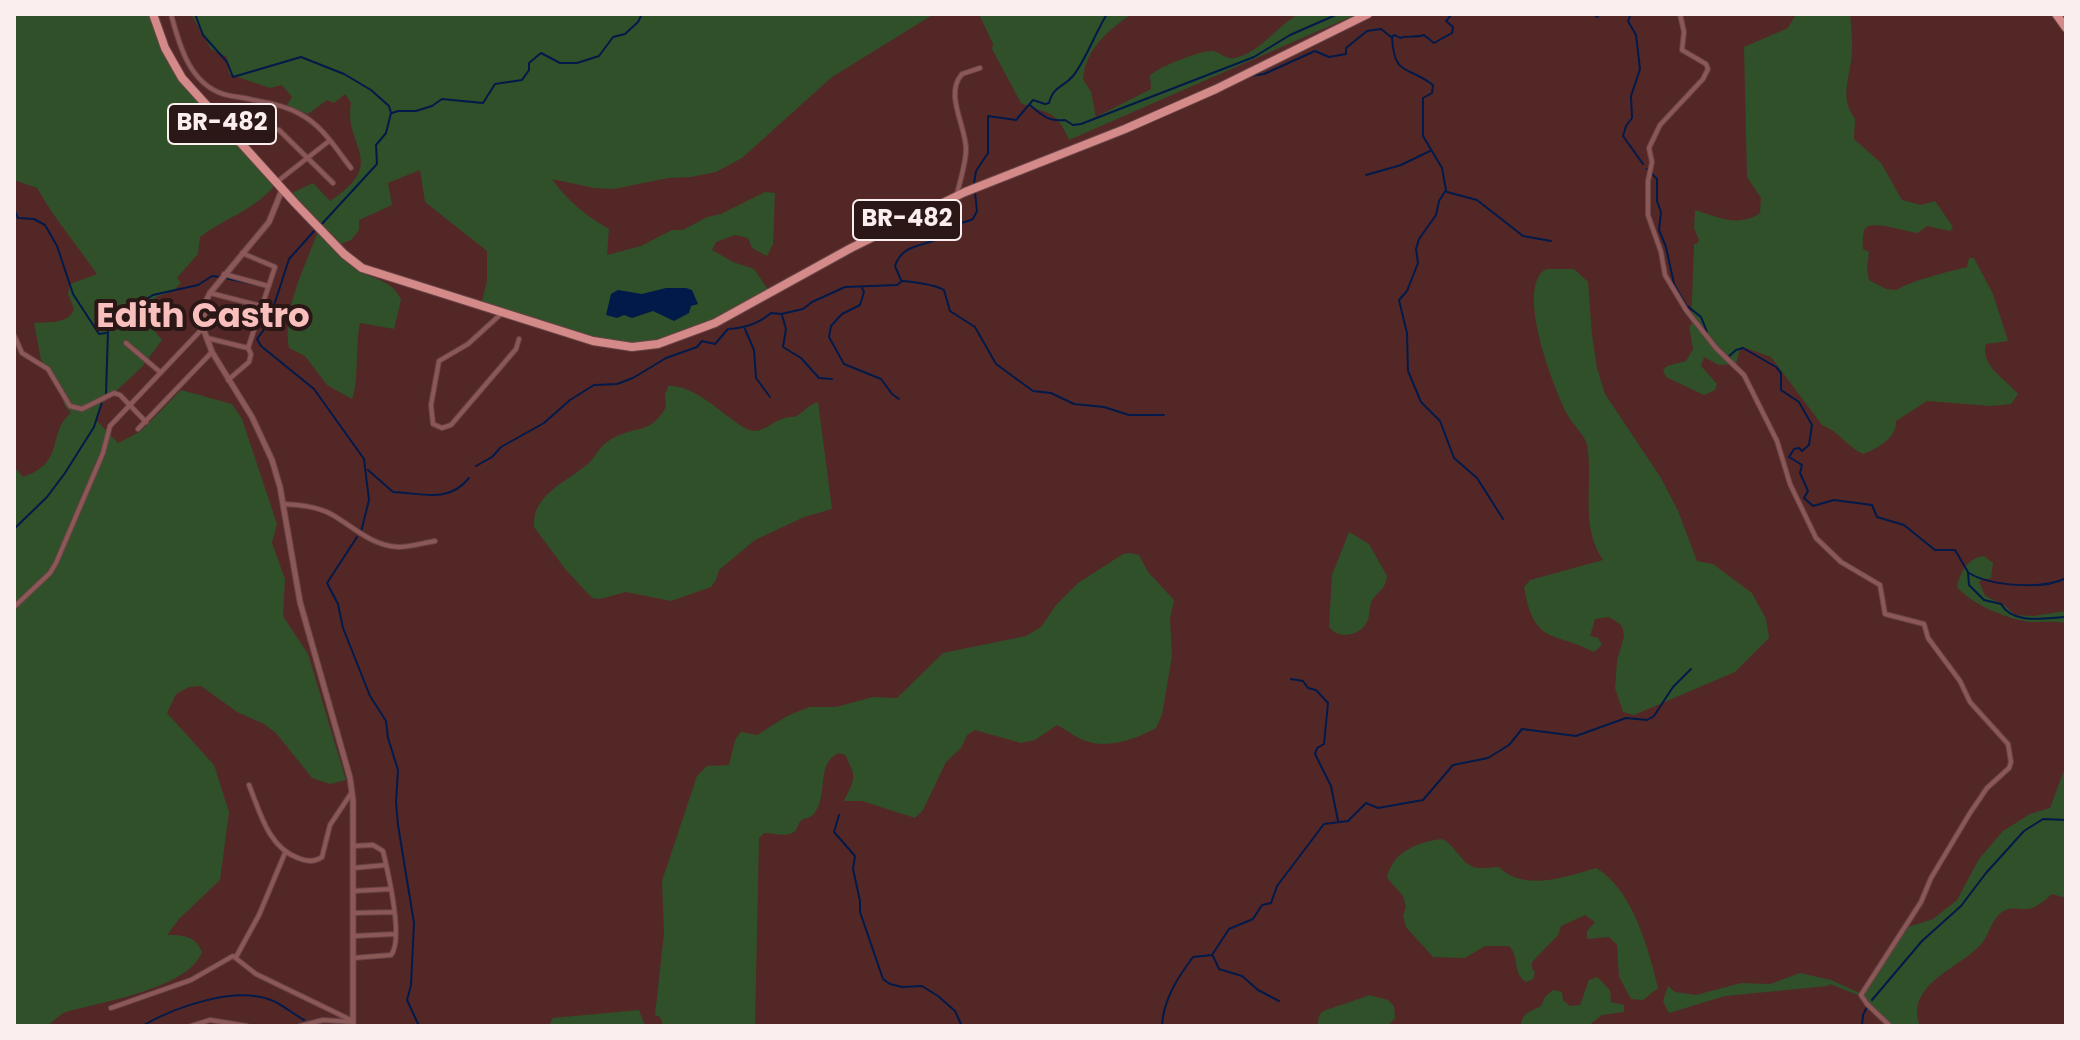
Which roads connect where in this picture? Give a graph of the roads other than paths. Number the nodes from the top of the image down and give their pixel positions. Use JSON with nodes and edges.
{"nodes":[{"id":1,"x":153,"y":14,"type":"edge"},
{"id":2,"x":171,"y":14,"type":"edge"},
{"id":3,"x":1368,"y":14,"type":"edge"},
{"id":4,"x":1680,"y":14,"type":"edge"},
{"id":5,"x":2056,"y":14,"type":"edge"},
{"id":6,"x":2066,"y":28,"type":"edge"},
{"id":7,"x":980,"y":68,"type":"dead end"},
{"id":8,"x":231,"y":134,"type":"junction"},
{"id":9,"x":329,"y":141,"type":"junction"},
{"id":10,"x":308,"y":157,"type":"junction"},
{"id":11,"x":351,"y":168,"type":"dead end"},
{"id":12,"x":333,"y":183,"type":"dead end"},
{"id":13,"x":279,"y":186,"type":"junction"},
{"id":14,"x":956,"y":196,"type":"junction"},
{"id":15,"x":242,"y":253,"type":"junction"},
{"id":16,"x":224,"y":274,"type":"junction"},
{"id":17,"x":268,"y":286,"type":"junction"},
{"id":18,"x":210,"y":293,"type":"junction"},
{"id":19,"x":261,"y":306,"type":"junction"},
{"id":20,"x":202,"y":314,"type":"junction"},
{"id":21,"x":501,"y":314,"type":"junction"},
{"id":22,"x":254,"y":326,"type":"junction"},
{"id":23,"x":203,"y":328,"type":"junction"},
{"id":24,"x":14,"y":335,"type":"edge"},
{"id":25,"x":206,"y":338,"type":"junction"},
{"id":26,"x":519,"y":339,"type":"dead end"},
{"id":27,"x":126,"y":343,"type":"dead end"},
{"id":28,"x":248,"y":348,"type":"junction"},
{"id":29,"x":212,"y":352,"type":"junction"},
{"id":30,"x":160,"y":372,"type":"junction"},
{"id":31,"x":228,"y":380,"type":"junction"},
{"id":32,"x":129,"y":404,"type":"junction"},
{"id":33,"x":146,"y":422,"type":"junction"},
{"id":34,"x":138,"y":429,"type":"dead end"},
{"id":35,"x":283,"y":504,"type":"junction"},
{"id":36,"x":435,"y":541,"type":"dead end"},
{"id":37,"x":14,"y":607,"type":"edge"},
{"id":38,"x":249,"y":785,"type":"dead end"},
{"id":39,"x":352,"y":792,"type":"junction"},
{"id":40,"x":353,"y":846,"type":"junction"},
{"id":41,"x":285,"y":853,"type":"junction"},
{"id":42,"x":386,"y":865,"type":"junction"},
{"id":43,"x":353,"y":868,"type":"junction"},
{"id":44,"x":391,"y":889,"type":"junction"},
{"id":45,"x":353,"y":891,"type":"junction"},
{"id":46,"x":394,"y":912,"type":"junction"},
{"id":47,"x":353,"y":913,"type":"junction"},
{"id":48,"x":395,"y":934,"type":"junction"},
{"id":49,"x":353,"y":936,"type":"junction"},
{"id":50,"x":236,"y":957,"type":"junction"},
{"id":51,"x":353,"y":958,"type":"junction"},
{"id":52,"x":111,"y":1008,"type":"dead end"},
{"id":53,"x":353,"y":1023,"type":"edge"},
{"id":54,"x":191,"y":1026,"type":"edge"},
{"id":55,"x":247,"y":1026,"type":"edge"},
{"id":56,"x":300,"y":1026,"type":"edge"},
{"id":57,"x":1890,"y":1026,"type":"edge"}],
"edges":[{"from":1,"to":8,"type":"highway","number":"BR-482"},
{"from":2,"to":9,"type":"street"},
{"from":3,"to":14,"type":"highway","number":"BR-482"},
{"from":4,"to":57,"type":"street"},
{"from":5,"to":6,"type":"highway"},
{"from":7,"to":14,"type":"street"},
{"from":8,"to":10,"type":"street"},
{"from":8,"to":13,"type":"highway","number":"BR-482"},
{"from":9,"to":10,"type":"street"},
{"from":9,"to":11,"type":"street"},
{"from":10,"to":12,"type":"street"},
{"from":10,"to":13,"type":"street"},
{"from":13,"to":15,"type":"street"},
{"from":13,"to":21,"type":"highway","number":"BR-482"},
{"from":14,"to":21,"type":"highway","number":"BR-482"},
{"from":15,"to":16,"type":"street"},
{"from":15,"to":17,"type":"street"},
{"from":16,"to":17,"type":"street"},
{"from":16,"to":18,"type":"street"},
{"from":17,"to":19,"type":"street"},
{"from":18,"to":19,"type":"street"},
{"from":18,"to":20,"type":"street"},
{"from":19,"to":22,"type":"street"},
{"from":20,"to":22,"type":"street"},
{"from":20,"to":23,"type":"street"},
{"from":21,"to":26,"type":"street"},
{"from":22,"to":28,"type":"street"},
{"from":23,"to":25,"type":"street"},
{"from":23,"to":30,"type":"street"},
{"from":24,"to":32,"type":"street"},
{"from":25,"to":28,"type":"street"},
{"from":25,"to":29,"type":"street"},
{"from":27,"to":30,"type":"street"},
{"from":28,"to":31,"type":"street"},
{"from":29,"to":31,"type":"street"},
{"from":29,"to":33,"type":"street"},
{"from":30,"to":32,"type":"street"},
{"from":31,"to":35,"type":"street"},
{"from":32,"to":33,"type":"street"},
{"from":32,"to":37,"type":"street"},
{"from":33,"to":34,"type":"street"},
{"from":35,"to":36,"type":"street"},
{"from":35,"to":39,"type":"street"},
{"from":38,"to":41,"type":"street"},
{"from":39,"to":40,"type":"street"},
{"from":39,"to":41,"type":"street"},
{"from":40,"to":42,"type":"street"},
{"from":40,"to":43,"type":"street"},
{"from":41,"to":50,"type":"street"},
{"from":42,"to":43,"type":"street"},
{"from":42,"to":44,"type":"street"},
{"from":43,"to":45,"type":"street"},
{"from":44,"to":45,"type":"street"},
{"from":44,"to":46,"type":"street"},
{"from":45,"to":47,"type":"street"},
{"from":46,"to":47,"type":"street"},
{"from":46,"to":48,"type":"street"},
{"from":47,"to":49,"type":"street"},
{"from":48,"to":49,"type":"street"},
{"from":48,"to":51,"type":"street"},
{"from":49,"to":51,"type":"street"},
{"from":50,"to":52,"type":"street"},
{"from":50,"to":53,"type":"street"},
{"from":51,"to":53,"type":"street"},
{"from":53,"to":56,"type":"street"},
{"from":54,"to":55,"type":"street"}]}
